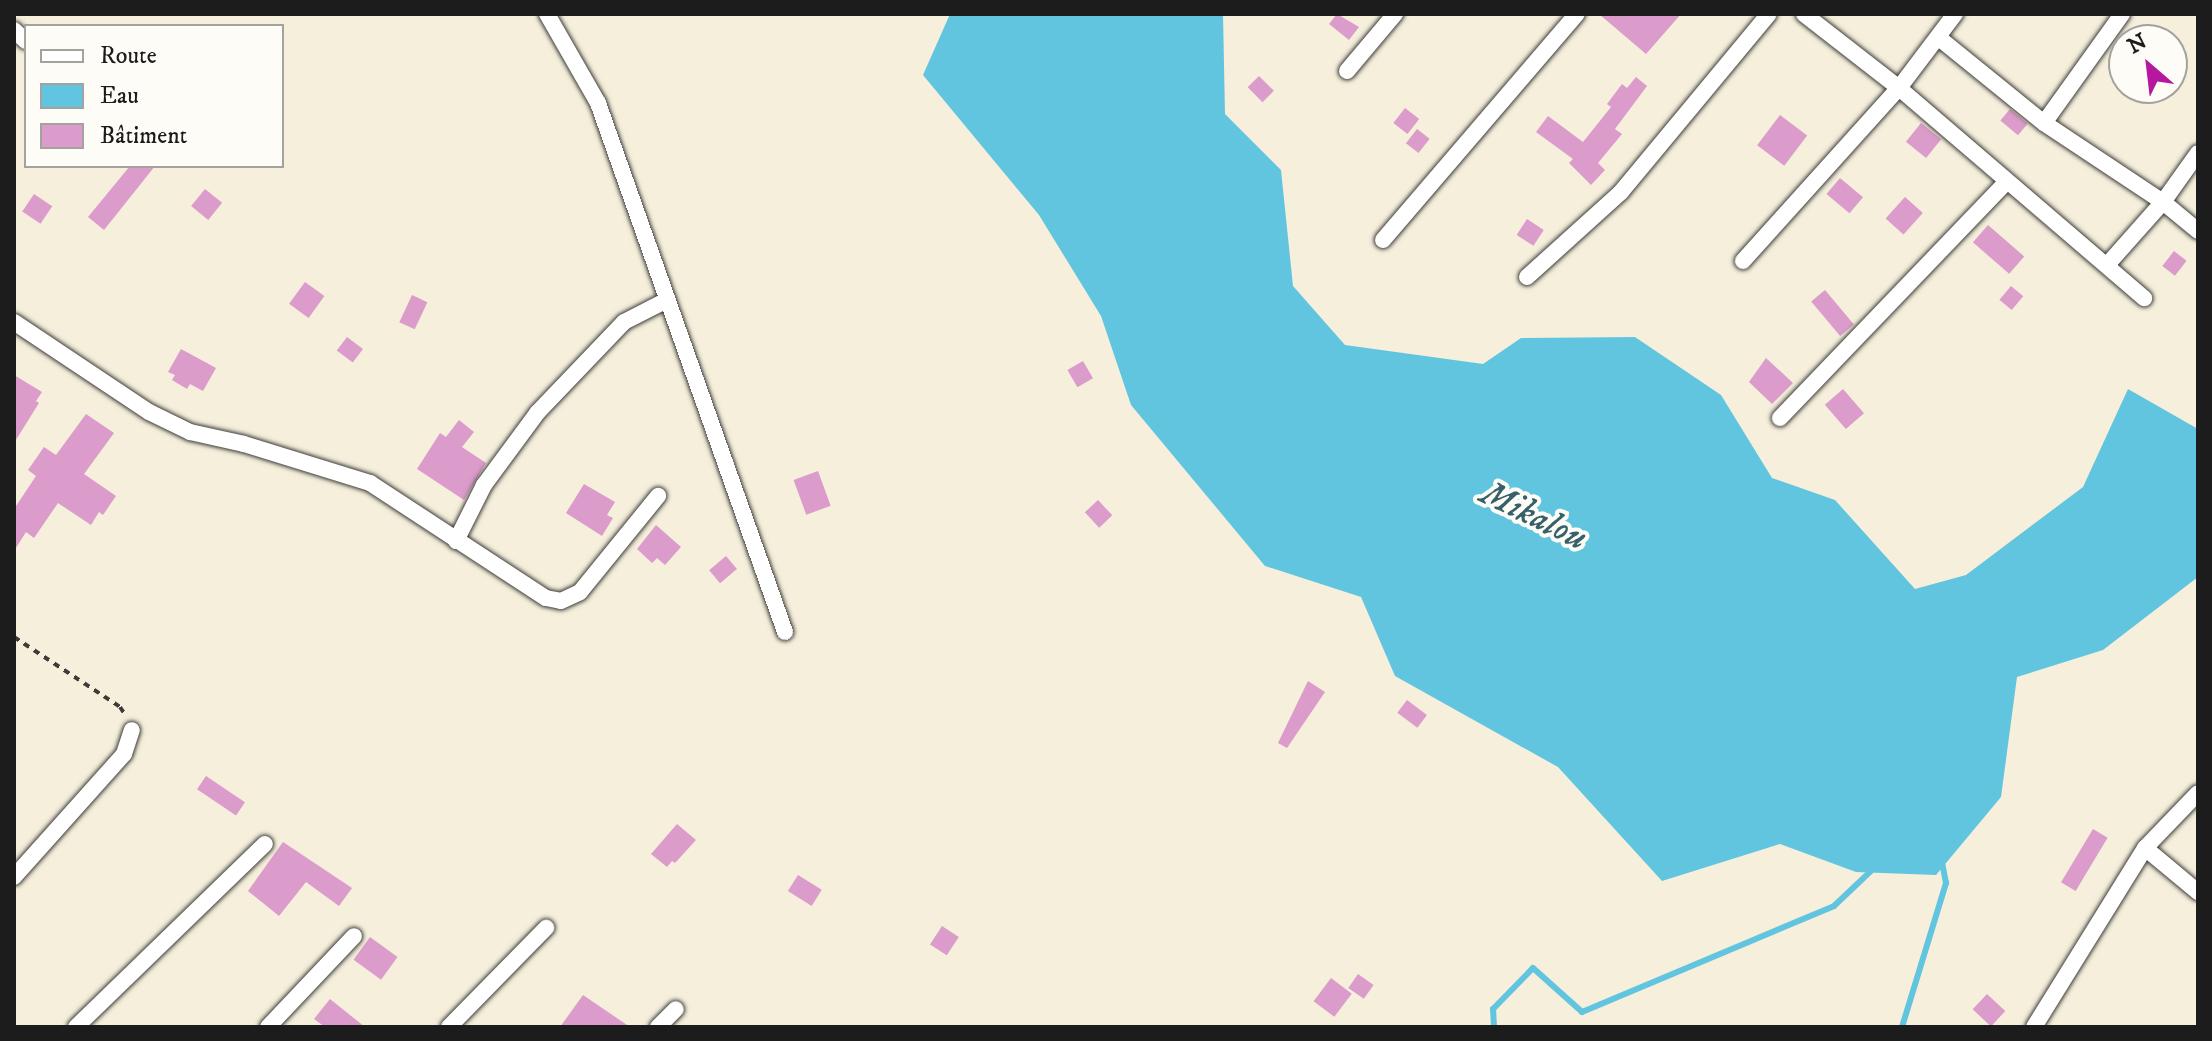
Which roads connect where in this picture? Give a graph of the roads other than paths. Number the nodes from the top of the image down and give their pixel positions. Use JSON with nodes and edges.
{"nodes":[{"id":1,"x":547,"y":14,"type":"edge"},
{"id":2,"x":1395,"y":14,"type":"edge"},
{"id":3,"x":1577,"y":14,"type":"edge"},
{"id":4,"x":1769,"y":14,"type":"edge"},
{"id":5,"x":1804,"y":14,"type":"edge"},
{"id":6,"x":1955,"y":14,"type":"edge"},
{"id":7,"x":2122,"y":14,"type":"edge"},
{"id":8,"x":1939,"y":38,"type":"junction"},
{"id":9,"x":1347,"y":71,"type":"dead end"},
{"id":10,"x":1899,"y":88,"type":"junction"},
{"id":11,"x":2044,"y":123,"type":"junction"},
{"id":12,"x":2198,"y":153,"type":"edge"},
{"id":13,"x":2006,"y":182,"type":"junction"},
{"id":14,"x":2163,"y":202,"type":"junction"},
{"id":15,"x":2198,"y":231,"type":"edge"},
{"id":16,"x":1383,"y":240,"type":"dead end"},
{"id":17,"x":1743,"y":261,"type":"dead end"},
{"id":18,"x":2107,"y":265,"type":"junction"},
{"id":19,"x":1527,"y":277,"type":"dead end"},
{"id":20,"x":2144,"y":298,"type":"dead end"},
{"id":21,"x":667,"y":300,"type":"junction"},
{"id":22,"x":14,"y":322,"type":"edge"},
{"id":23,"x":1780,"y":418,"type":"dead end"},
{"id":24,"x":658,"y":496,"type":"dead end"},
{"id":25,"x":456,"y":541,"type":"junction"},
{"id":26,"x":785,"y":632,"type":"dead end"},
{"id":27,"x":132,"y":730,"type":"road end"},
{"id":28,"x":2198,"y":793,"type":"edge"},
{"id":29,"x":265,"y":844,"type":"dead end"},
{"id":30,"x":2145,"y":848,"type":"junction"},
{"id":31,"x":14,"y":877,"type":"edge"},
{"id":32,"x":2198,"y":892,"type":"edge"},
{"id":33,"x":546,"y":928,"type":"dead end"},
{"id":34,"x":354,"y":936,"type":"dead end"},
{"id":35,"x":676,"y":1009,"type":"dead end"},
{"id":36,"x":76,"y":1027,"type":"edge"},
{"id":37,"x":268,"y":1027,"type":"edge"},
{"id":38,"x":449,"y":1027,"type":"edge"},
{"id":39,"x":658,"y":1027,"type":"edge"},
{"id":40,"x":2034,"y":1027,"type":"edge"}],
"edges":[{"from":1,"to":21,"type":"street"},
{"from":2,"to":9,"type":"street"},
{"from":3,"to":16,"type":"street"},
{"from":4,"to":19,"type":"street"},
{"from":5,"to":10,"type":"street"},
{"from":6,"to":8,"type":"street"},
{"from":7,"to":11,"type":"street"},
{"from":8,"to":10,"type":"street"},
{"from":8,"to":11,"type":"street"},
{"from":10,"to":13,"type":"street"},
{"from":10,"to":17,"type":"street"},
{"from":11,"to":14,"type":"street"},
{"from":12,"to":14,"type":"street"},
{"from":13,"to":18,"type":"street"},
{"from":13,"to":23,"type":"street"},
{"from":14,"to":15,"type":"street"},
{"from":14,"to":18,"type":"street"},
{"from":18,"to":20,"type":"street"},
{"from":21,"to":25,"type":"street"},
{"from":21,"to":26,"type":"street"},
{"from":22,"to":25,"type":"street"},
{"from":24,"to":25,"type":"street"},
{"from":27,"to":31,"type":"street"},
{"from":28,"to":30,"type":"street"},
{"from":29,"to":36,"type":"street"},
{"from":30,"to":32,"type":"street"},
{"from":30,"to":40,"type":"street"},
{"from":33,"to":38,"type":"street"},
{"from":34,"to":37,"type":"street"},
{"from":35,"to":39,"type":"street"}]}
